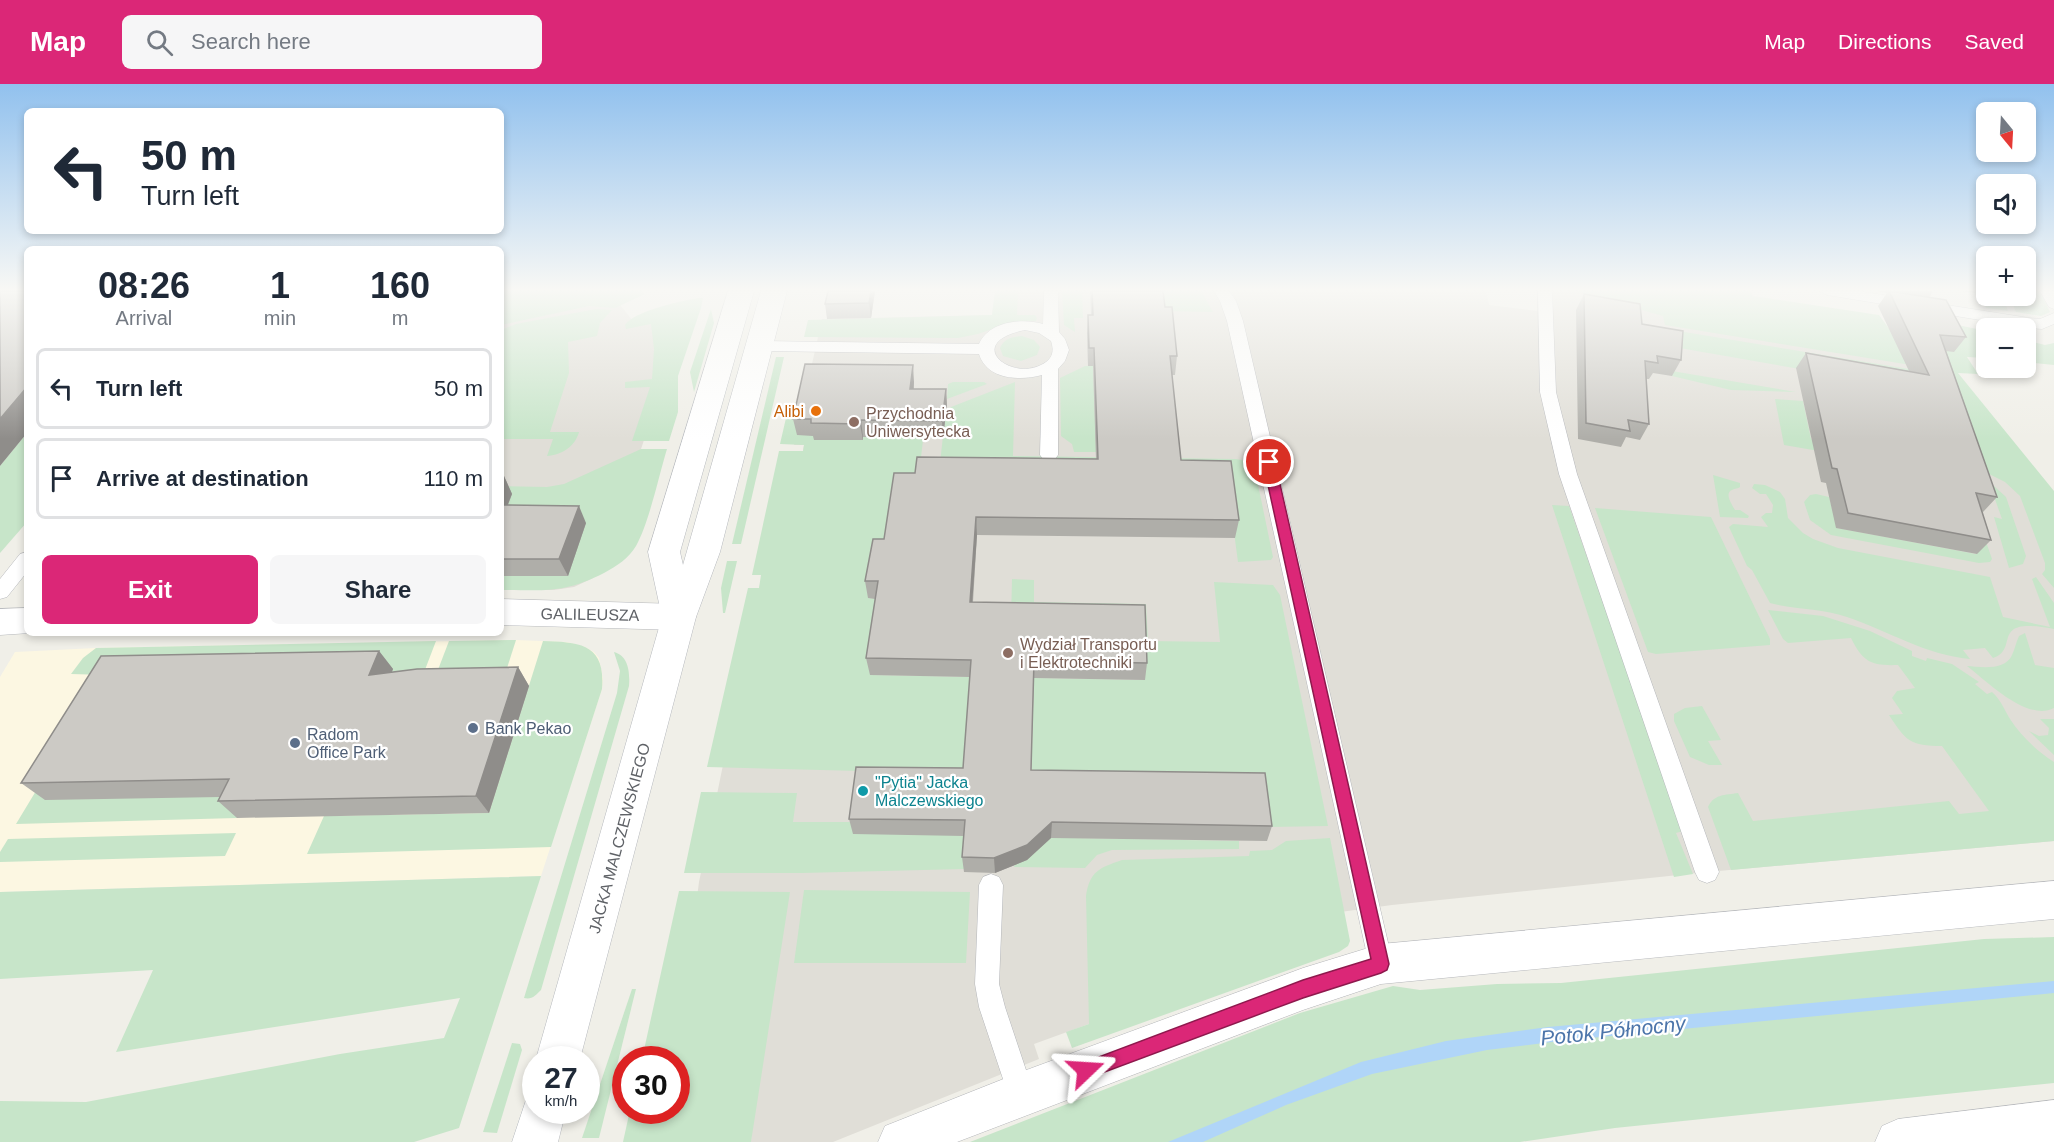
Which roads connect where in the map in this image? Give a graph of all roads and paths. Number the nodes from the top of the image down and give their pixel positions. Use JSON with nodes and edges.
{"nodes":[{"id":1,"x":726,"y":340,"type":"edge"},
{"id":2,"x":761,"y":340,"type":"edge"},
{"id":3,"x":988,"y":340,"type":"edge"},
{"id":4,"x":1057,"y":340,"type":"edge"},
{"id":5,"x":1240,"y":340,"type":"edge"},
{"id":6,"x":1546,"y":340,"type":"edge"},
{"id":7,"x":759,"y":346,"type":"junction"},
{"id":8,"x":984,"y":350,"type":"junction"},
{"id":9,"x":1050,"y":367,"type":"junction"},
{"id":10,"x":1049,"y":456,"type":"edge"},
{"id":11,"x":24,"y":563,"type":"edge"},
{"id":12,"x":0,"y":592,"type":"edge"},
{"id":13,"x":504,"y":612,"type":"edge"},
{"id":14,"x":679,"y":617,"type":"junction"},
{"id":15,"x":24,"y":621,"type":"edge"},
{"id":16,"x":0,"y":622,"type":"edge"},
{"id":17,"x":1707,"y":872,"type":"dead end"},
{"id":18,"x":991,"y":885,"type":"dead end"},
{"id":19,"x":2054,"y":900,"type":"edge"},
{"id":20,"x":1381,"y":964,"type":"junction"},
{"id":21,"x":562,"y":1046,"type":"edge"},
{"id":22,"x":1021,"y":1094,"type":"junction"},
{"id":23,"x":2054,"y":1123,"type":"edge"},
{"id":24,"x":540,"y":1124,"type":"edge"},
{"id":25,"x":535,"y":1142,"type":"edge"},
{"id":26,"x":901,"y":1142,"type":"edge"},
{"id":27,"x":1898,"y":1142,"type":"edge"}],
"edges":[{"from":1,"to":14,"type":"street","name":"JACKA MALCZEWSKIEGO"},
{"from":2,"to":7,"type":"street","name":"JACKA MALCZEWSKIEGO"},
{"from":3,"to":8,"type":"lane"},
{"from":4,"to":9,"type":"lane"},
{"from":5,"to":20,"type":"lane"},
{"from":6,"to":17,"type":"lane"},
{"from":7,"to":8,"type":"lane"},
{"from":7,"to":14,"type":"street","name":"JACKA MALCZEWSKIEGO"},
{"from":8,"to":9,"type":"lane"},
{"from":9,"to":10,"type":"lane"},
{"from":11,"to":12,"type":"lane"},
{"from":13,"to":14,"type":"street","name":"GALILEUSZA"},
{"from":14,"to":21,"type":"street","name":"JACKA MALCZEWSKIEGO"},
{"from":15,"to":16,"type":"street"},
{"from":18,"to":22,"type":"lane"},
{"from":19,"to":20,"type":"street"},
{"from":20,"to":22,"type":"street"},
{"from":22,"to":26,"type":"street"},
{"from":23,"to":27,"type":"street"},
{"from":24,"to":25,"type":"street"}]}
